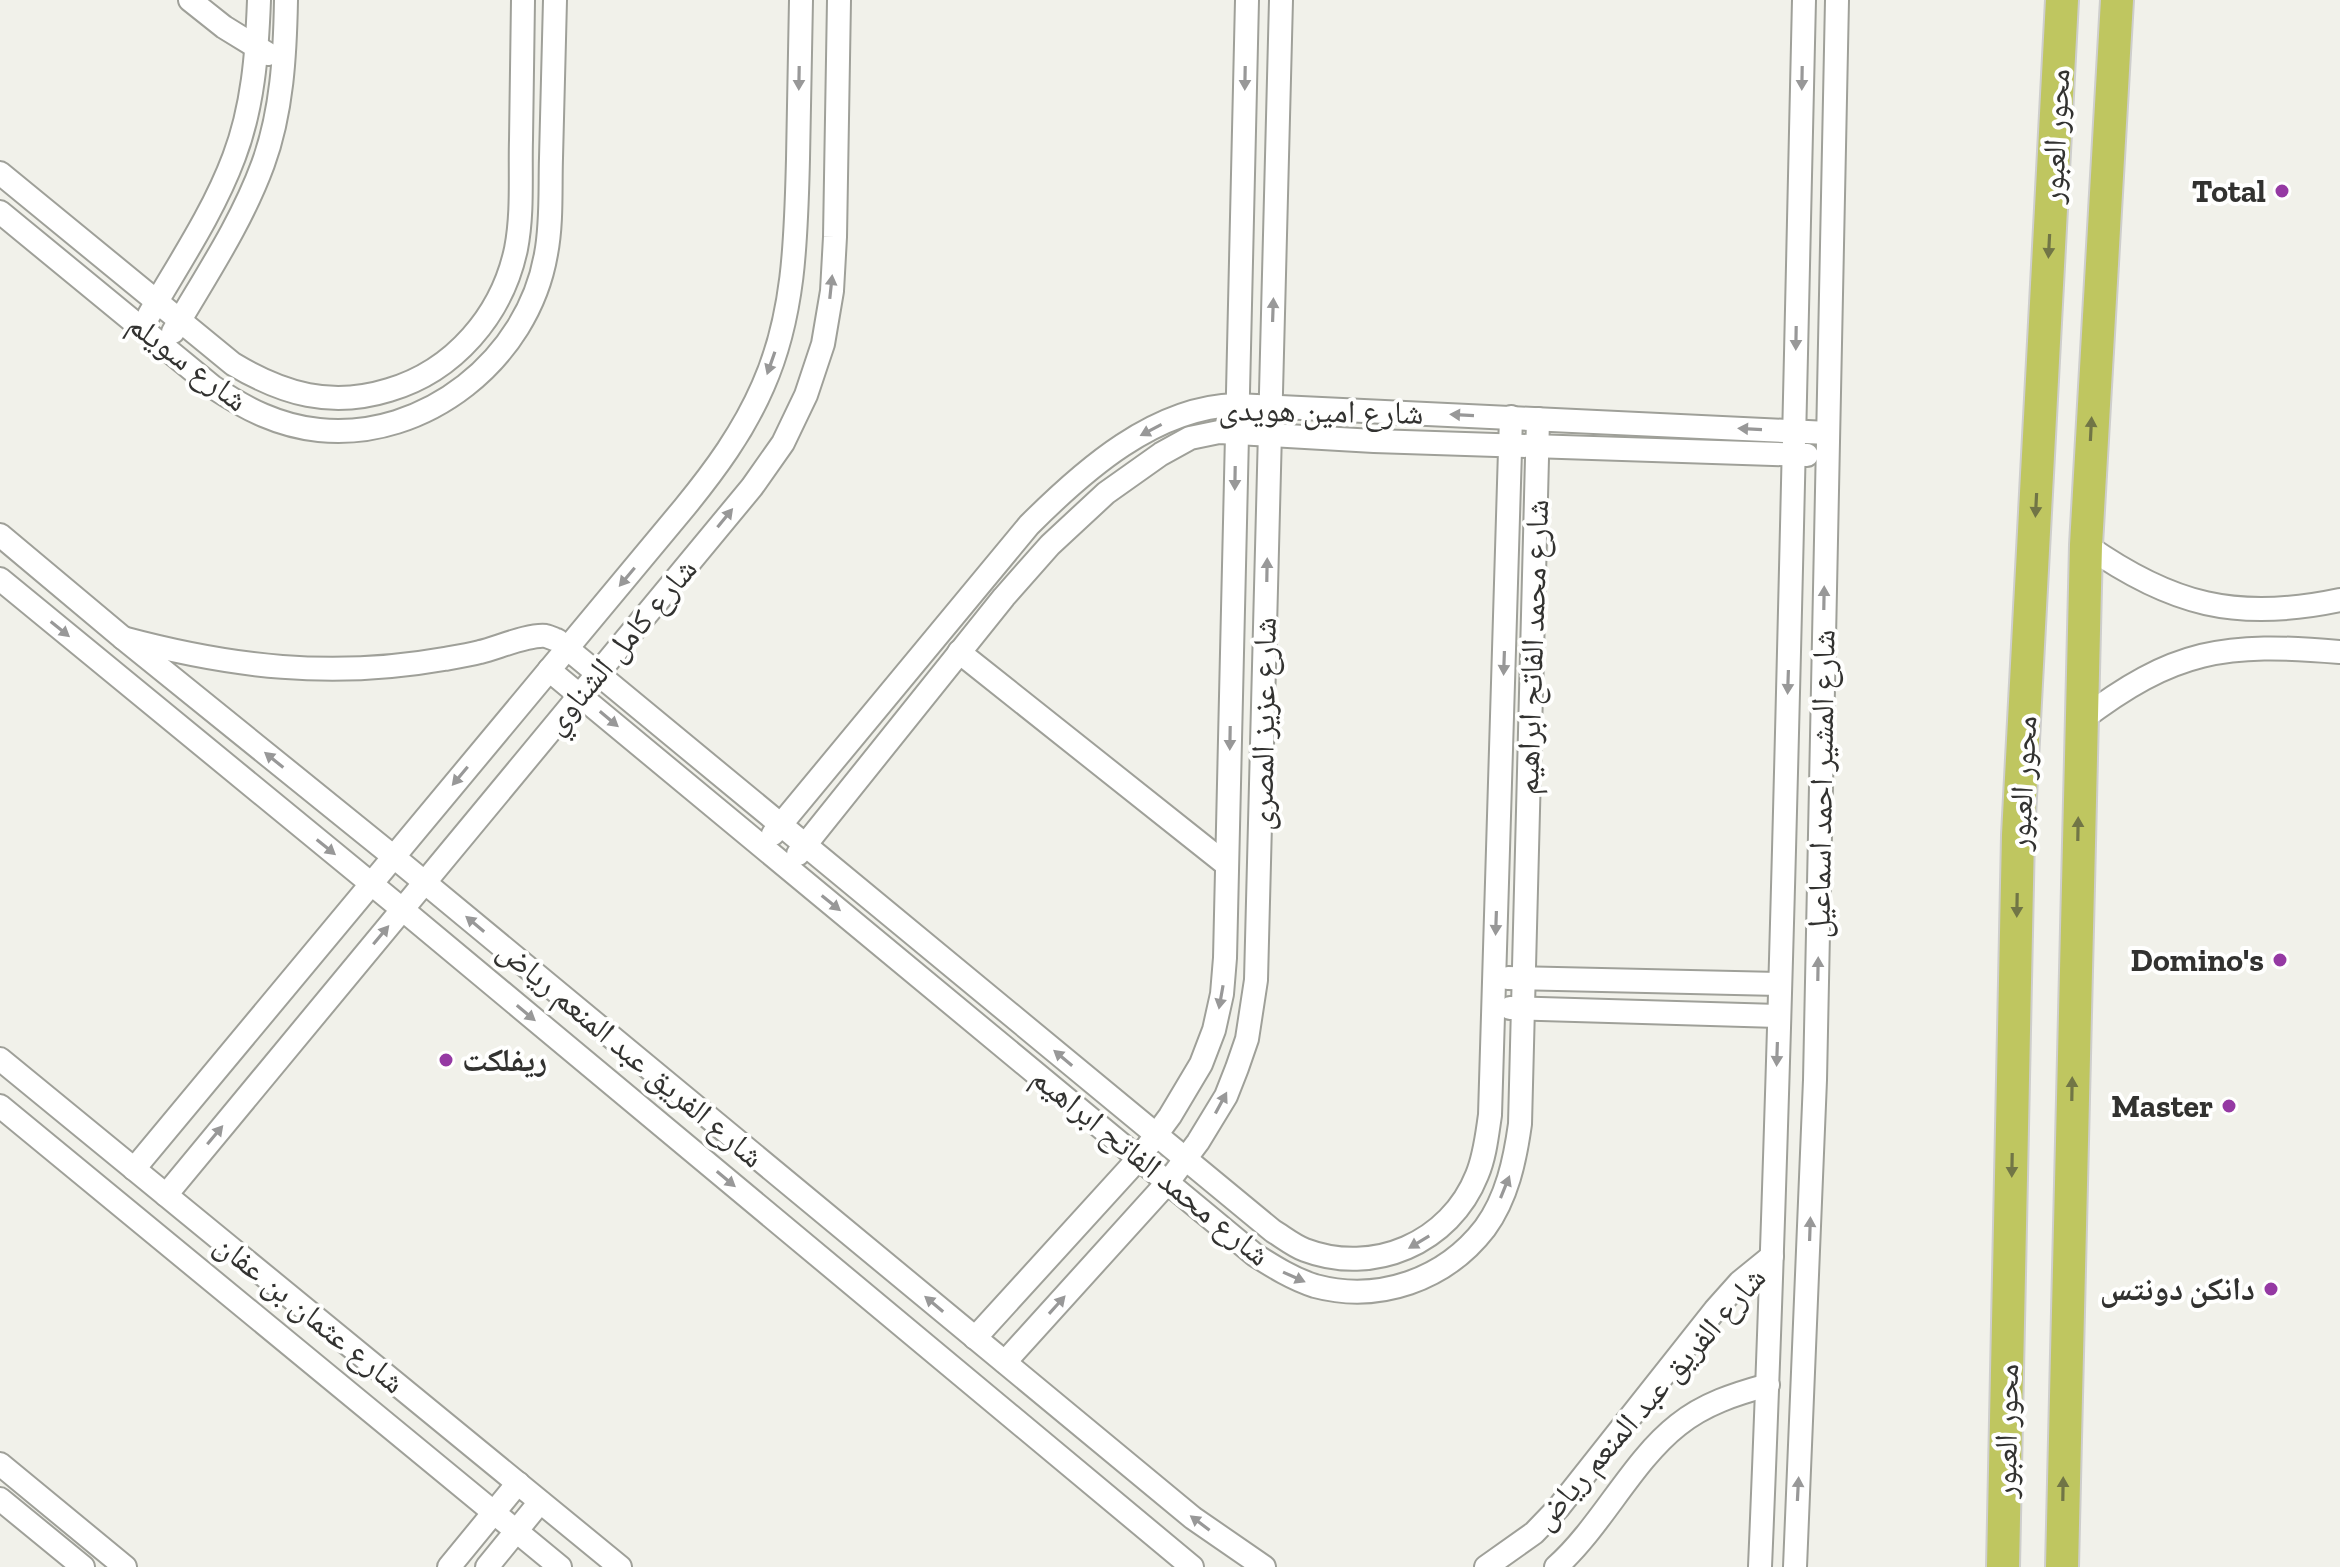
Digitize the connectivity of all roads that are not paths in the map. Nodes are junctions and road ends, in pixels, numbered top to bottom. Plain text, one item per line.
1 (190, 0) edge
2 (259, 0) edge
3 (286, 0) edge
4 (523, 0) edge
5 (555, 0) edge
6 (801, 0) edge
7 (839, 0) edge
8 (1247, 0) edge
9 (1281, 0) edge
10 (1804, 0) edge
11 (1837, 0) edge
12 (2062, 0) edge
13 (2117, 0) edge
14 (257, 48) junction
15 (284, 61) junction
16 (0, 173) edge
17 (0, 212) edge
18 (157, 302) junction
19 (180, 320) junction
20 (141, 328) junction
21 (165, 347) junction
22 (1236, 405) junction
23 (1271, 406) junction
24 (1375, 411) junction
25 (1511, 417) junction
26 (1538, 419) junction
27 (1794, 431) junction
28 (1236, 433) junction
29 (1270, 435) junction
30 (1374, 441) junction
31 (1827, 444) junction
32 (1510, 445) junction
33 (1537, 446) junction
34 (1794, 454) junction
35 (0, 535) edge
36 (2086, 545) junction
37 (1507, 546) junction
38 (1535, 547) junction
39 (0, 579) edge
40 (2340, 600) edge
41 (123, 638) junction
42 (567, 648) junction
43 (959, 652) junction
44 (2340, 652) edge
45 (549, 670) junction
46 (597, 673) junction
47 (579, 695) junction
48 (2080, 721) junction
49 (781, 825) junction
50 (805, 845) junction
51 (763, 847) junction
52 (394, 857) junction
53 (1227, 865) junction
54 (787, 867) junction
55 (425, 882) junction
56 (371, 884) junction
57 (402, 909) junction
58 (1494, 978) junction
59 (1523, 978) junction
60 (1658, 981) junction
61 (1779, 984) junction
62 (1493, 1008) junction
63 (1523, 1009) junction
64 (1657, 1013) junction
65 (1778, 1016) junction
66 (0, 1059) edge
67 (0, 1106) edge
68 (1157, 1136) junction
69 (1139, 1158) junction
70 (1186, 1160) junction
71 (134, 1169) junction
72 (1168, 1182) junction
73 (166, 1195) junction
74 (1772, 1256) junction
75 (975, 1338) junction
76 (1005, 1362) junction
77 (1768, 1385) junction
78 (0, 1464) edge
79 (518, 1483) junction
80 (0, 1499) edge
81 (540, 1502) junction
82 (494, 1513) junction
83 (516, 1531) junction
84 (1504, 1563) edge
85 (83, 1567) edge
86 (125, 1567) edge
87 (449, 1567) edge
88 (487, 1567) edge
89 (560, 1567) edge
90 (620, 1567) edge
91 (1192, 1567) edge
92 (1264, 1567) edge
93 (1556, 1567) edge
94 (1760, 1567) edge
95 (1795, 1567) edge
96 (2003, 1567) edge
97 (2062, 1567) edge

1 - 14 street
2 - 14 street
3 - 15 street
4 - 19 street, شارع سويلم
5 - 21 street, شارع سويلم
6 -> 42 street, شارع كامل الشناوي
46 -> 7 street, شارع كامل الشناوي
8 -> 22 street, شارع عزيز المصرى
23 -> 9 street, شارع عزيز المصرى
10 -> 27 street, شارع المشير احمد اسماعيل
11 - 31 street, شارع المشير احمد اسماعيل
12 -> 96 highway, محور العبور
36 -> 13 highway, محور العبور
14 - 15 street
14 - 18 street
15 - 19 street
16 - 18 street, شارع سويلم
17 - 20 street, شارع سويلم
18 - 19 street, شارع سويلم
18 - 20 street
19 - 21 street
20 - 21 street, شارع سويلم
22 - 23 street, شارع امين هويدى
22 - 28 street, شارع عزيز المصرى
22 -> 49 street, شارع امين هويدى
23 - 24 street, شارع امين هويدى
23 - 29 street, شارع عزيز المصرى
25 -> 24 street, شارع امين هويدى
24 - 30 street
25 - 26 street, شارع امين هويدى
25 - 32 street, شارع محمد الفاتح ابراهيم
27 -> 26 street, شارع امين هويدى
26 - 33 street, شارع محمد الفاتح ابراهيم
27 - 31 street, شارع امين هويدى
27 - 34 street, شارع المشير احمد اسماعيل
28 - 29 street, شارع امين هويدى
28 - 43 street, شارع امين هويدى
28 -> 53 street, شارع عزيز المصرى
29 - 30 street, شارع امين هويدى
70 -> 29 street, شارع عزيز المصرى
30 - 32 street, شارع امين هويدى
31 - 34 street, شارع امين هويدى
95 -> 31 street, شارع المشير احمد اسماعيل
32 - 33 street, شارع امين هويدى
32 - 37 street, شارع محمد الفاتح ابراهيم
33 - 34 street, شارع امين هويدى
33 - 38 street, شارع محمد الفاتح ابراهيم
34 -> 61 street, شارع المشير احمد اسماعيل
35 - 41 street, شارع الفريق عبد المنعم رياض
36 - 40 street
36 - 48 highway, محور العبور
37 - 38 street
37 -> 58 street, شارع محمد الفاتح ابراهيم
38 - 59 street, شارع محمد الفاتح ابراهيم
39 -> 56 street, شارع الفريق عبد المنعم رياض
41 - 42 street
52 -> 41 street, شارع الفريق عبد المنعم رياض
42 - 45 street, شارع كامل الشناوي
42 - 46 street, شارع محمد الفاتح ابراهيم
43 - 50 street, شارع امين هويدى
43 - 53 street
44 - 48 street
45 - 47 street, شارع محمد الفاتح ابراهيم
45 -> 52 street, شارع كامل الشناوي
46 - 47 street, شارع كامل الشناوي
46 - 49 street, شارع محمد الفاتح ابراهيم
47 -> 51 street, شارع محمد الفاتح ابراهيم
47 - 55 street, شارع كامل الشناوي
97 -> 48 highway, محور العبور
49 - 50 street, شارع محمد الفاتح ابراهيم
49 - 51 street, شارع امين هويدى
50 - 54 street, شارع امين هويدى
68 -> 50 street, شارع محمد الفاتح ابراهيم
51 - 54 street, شارع محمد الفاتح ابراهيم
52 - 55 street, شارع الفريق عبد المنعم رياض
52 - 56 street, شارع كامل الشناوي
53 -> 68 street, شارع عزيز المصرى
54 -> 69 street, شارع محمد الفاتح ابراهيم
55 - 57 street, شارع كامل الشناوي
75 -> 55 street, شارع الفريق عبد المنعم رياض
56 - 57 street, شارع الفريق عبد المنعم رياض
56 - 71 street, شارع كامل الشناوي
73 -> 57 street, شارع كامل الشناوي
57 -> 91 street, شارع الفريق عبد المنعم رياض
58 - 59 street
58 - 62 street, شارع محمد الفاتح ابراهيم
59 - 60 street
59 - 63 street, شارع محمد الفاتح ابراهيم
60 - 61 street
60 - 64 street
61 - 65 street, شارع المشير احمد اسماعيل
62 - 63 street
62 -> 70 street, شارع محمد الفاتح ابراهيم
63 - 64 street
72 -> 63 street, شارع محمد الفاتح ابراهيم
64 - 65 street
65 -> 74 street, شارع المشير احمد اسماعيل
66 - 71 street, شارع عثمان بن عفان
67 - 82 street, شارع عثمان بن عفان
68 - 69 street, شارع عزيز المصرى
68 - 70 street, شارع محمد الفاتح ابراهيم
69 - 72 street, شارع محمد الفاتح ابراهيم
69 - 75 street, شارع عزيز المصرى
70 - 72 street, شارع عزيز المصرى
71 - 73 street, شارع عثمان بن عفان
76 -> 72 street, شارع عزيز المصرى
73 - 79 street, شارع عثمان بن عفان
74 - 77 street, شارع المشير احمد اسماعيل
74 - 84 street, شارع الفريق عبد المنعم رياض
75 - 76 street, شارع الفريق عبد المنعم رياض
92 -> 76 street, شارع الفريق عبد المنعم رياض
77 - 93 street, شارع الفريق عبد المنعم رياض
77 - 94 street, شارع المشير احمد اسماعيل
78 - 86 street
79 - 81 street, شارع عثمان بن عفان
79 - 82 street
80 - 85 street
81 - 83 street
81 - 90 street, شارع عثمان بن عفان
82 - 83 street, شارع عثمان بن عفان
82 - 87 street
83 - 88 street
83 - 89 street, شارع عثمان بن عفان

